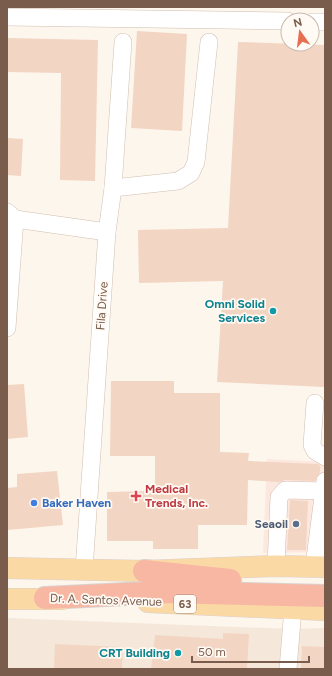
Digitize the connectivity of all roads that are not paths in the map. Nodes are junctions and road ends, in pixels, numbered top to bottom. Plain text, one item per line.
1 (7, 17) edge
2 (280, 21) edge
3 (123, 42) dead end
4 (209, 42) dead end
5 (113, 188) junction
6 (11, 216) edge
7 (107, 232) junction
8 (7, 328) edge
9 (315, 403) dead end
10 (325, 457) edge
11 (324, 486) edge
12 (276, 566) junction
13 (319, 567) edge
14 (7, 568) edge
15 (84, 570) junction
16 (144, 571) junction
17 (325, 585) edge
18 (325, 596) edge
19 (7, 598) edge
20 (44, 598) junction
21 (293, 608) junction
22 (325, 610) edge
23 (288, 669) edge

1 - 2 street
3 - 5 street, Fila Drive
4 - 5 street
5 - 7 street, Fila Drive
6 - 7 street
6 - 8 street
7 - 15 street, Fila Drive
9 - 10 street
11 - 12 street
11 - 13 street
12 - 13 main road
12 - 16 main road
14 - 15 main road
15 - 16 main road
16 - 17 highway
18 - 20 highway
19 - 20 main road, Dr. A. Santos Avenue / 63
20 - 21 main road, Dr. A. Santos Avenue / 63
21 - 22 main road, Dr. A. Santos Avenue / 63
21 - 23 street

